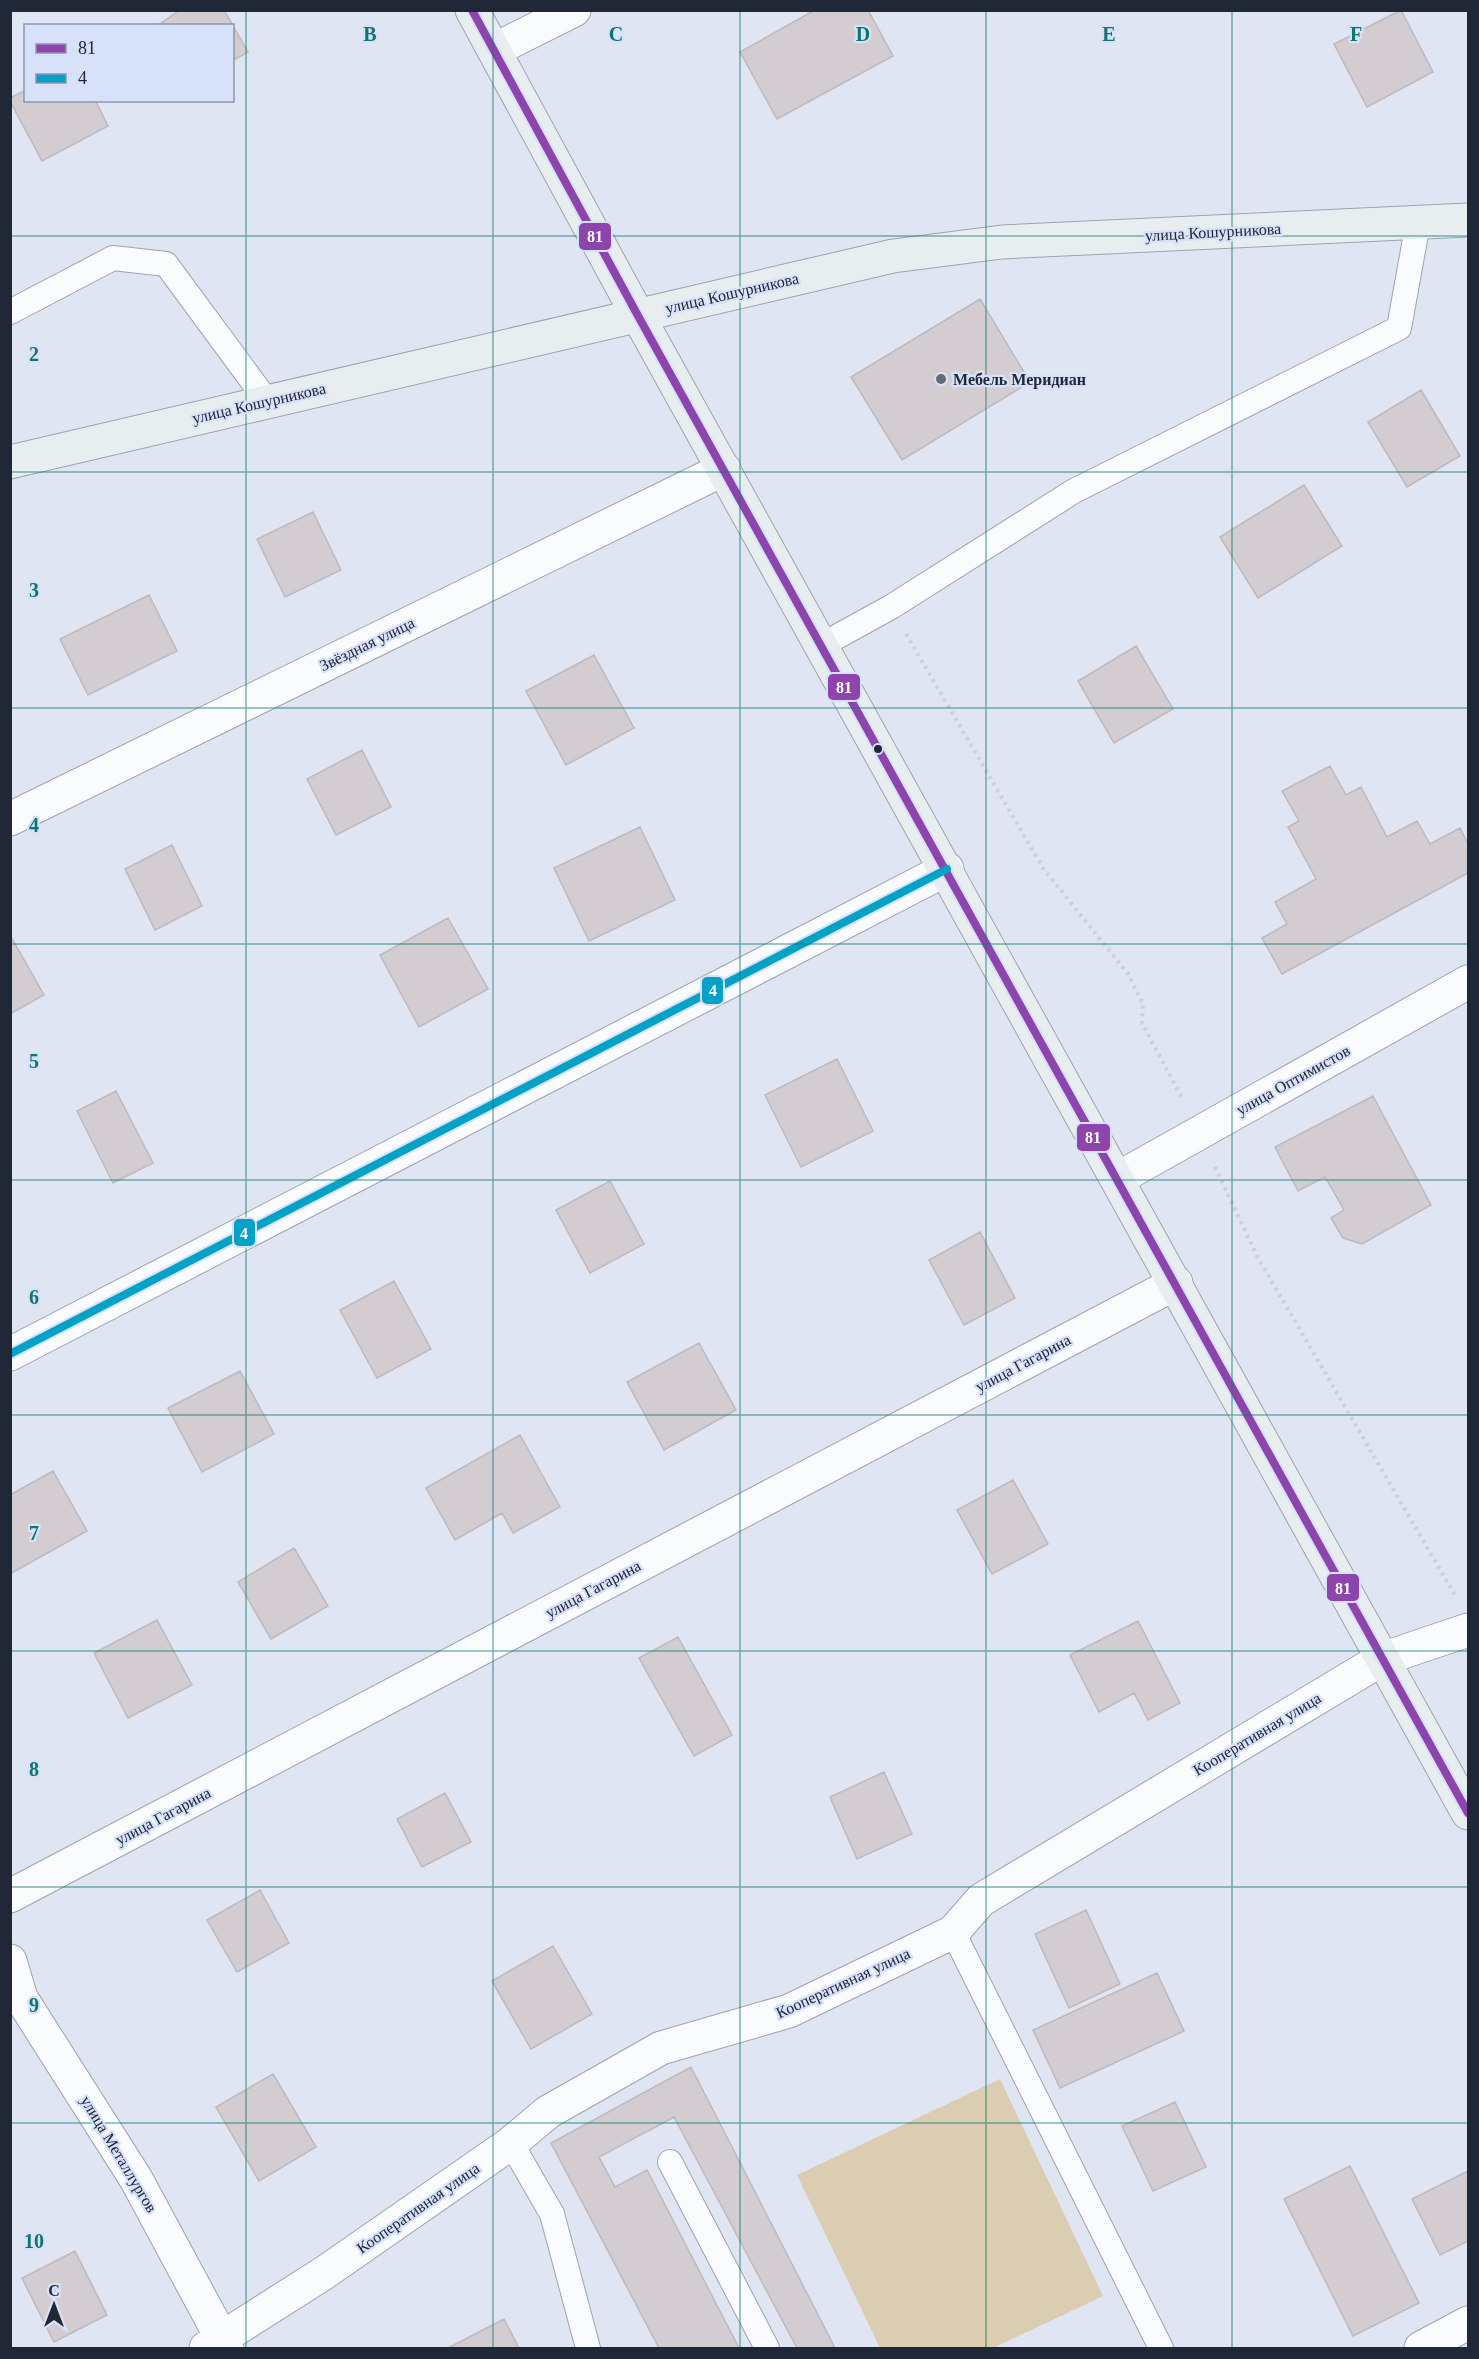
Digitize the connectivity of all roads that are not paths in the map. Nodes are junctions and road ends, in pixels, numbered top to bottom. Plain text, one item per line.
1 (472, 10) edge
2 (574, 10) edge
3 (494, 51) junction
4 (1468, 220) edge
5 (1418, 223) junction
6 (10, 312) edge
7 (636, 314) junction
8 (267, 401) junction
9 (10, 462) edge
10 (724, 470) junction
11 (822, 645) junction
12 (10, 819) edge
13 (947, 869) junction
14 (1468, 982) edge
15 (1117, 1179) junction
16 (1176, 1283) junction
17 (10, 1354) edge
18 (1468, 1630) edge
19 (1382, 1659) junction
20 (1468, 1812) edge
21 (10, 1896) edge
22 (953, 1932) junction
23 (10, 1961) edge
24 (511, 2143) junction
25 (670, 2162) dead end
26 (1468, 2323) edge
27 (219, 2346) edge
28 (588, 2349) edge
29 (767, 2349) edge
30 (1161, 2349) edge
31 (1421, 2349) edge

1 - 3 main road
2 - 3 street
3 - 7 main road
4 - 5 main road, улица Кошурникова
5 - 7 main road, улица Кошурникова
5 - 11 lane
6 - 8 lane
7 - 8 main road, улица Кошурникова
7 - 10 main road
8 - 9 main road, улица Кошурникова
10 - 11 main road
10 - 12 street, Звёздная улица
11 - 13 main road
13 - 15 main road
13 - 17 street
14 - 15 street, улица Оптимистов
15 - 16 main road
16 - 19 main road
16 - 21 street, улица Гагарина
18 - 19 street, Кооперативная улица
19 - 20 main road
19 - 22 street, Кооперативная улица
22 - 24 street, Кооперативная улица
22 - 30 lane
23 - 27 street, улица Металлургов
24 - 27 street, Кооперативная улица
24 - 28 lane
25 - 29 lane
26 - 31 street

